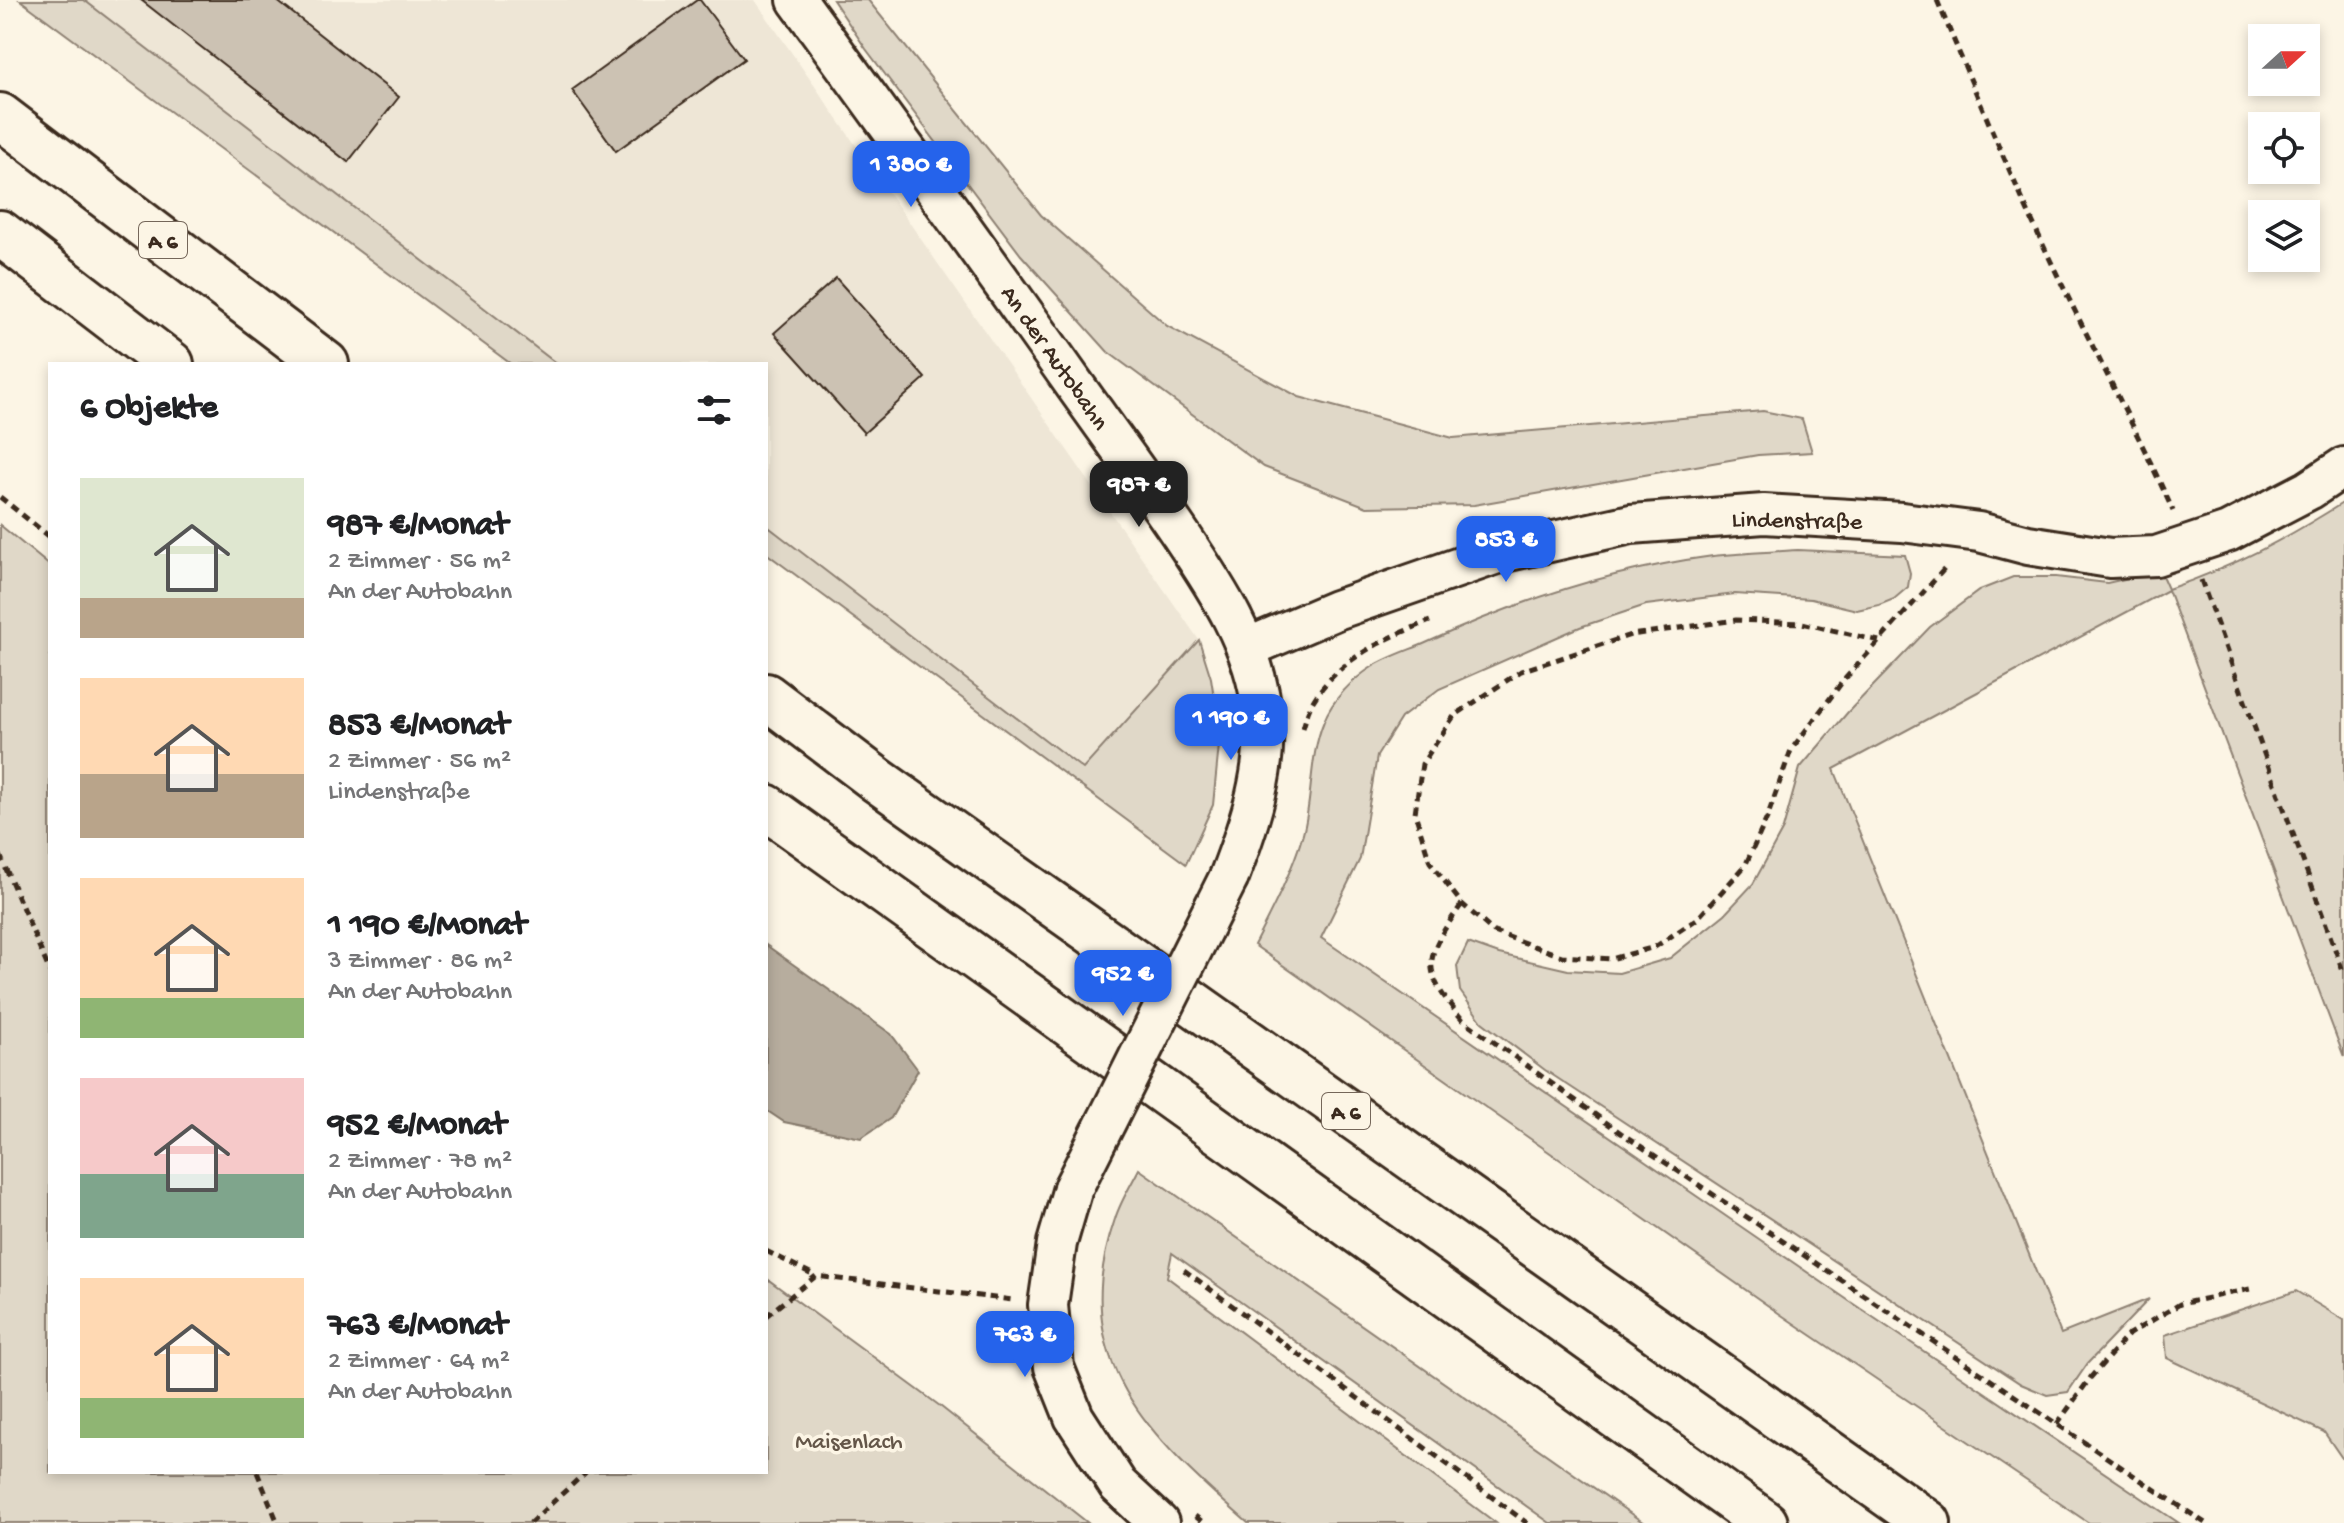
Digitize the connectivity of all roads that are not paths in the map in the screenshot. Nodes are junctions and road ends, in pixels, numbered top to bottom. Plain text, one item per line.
1 (797, 0) edge
2 (0, 116) edge
3 (0, 233) edge
4 (168, 362) edge
5 (323, 362) edge
6 (2344, 467) edge
7 (1247, 648) junction
8 (768, 698) edge
9 (768, 808) edge
10 (1175, 1518) edge
11 (1765, 1523) edge
12 (1928, 1523) edge

1 - 7 street, An der Autobahn
2 - 5 highway, A 6
3 - 4 highway
6 - 7 street, Lindenstraße
7 - 10 street, An der Autobahn, bridge
8 - 12 highway, A 6
9 - 11 highway

